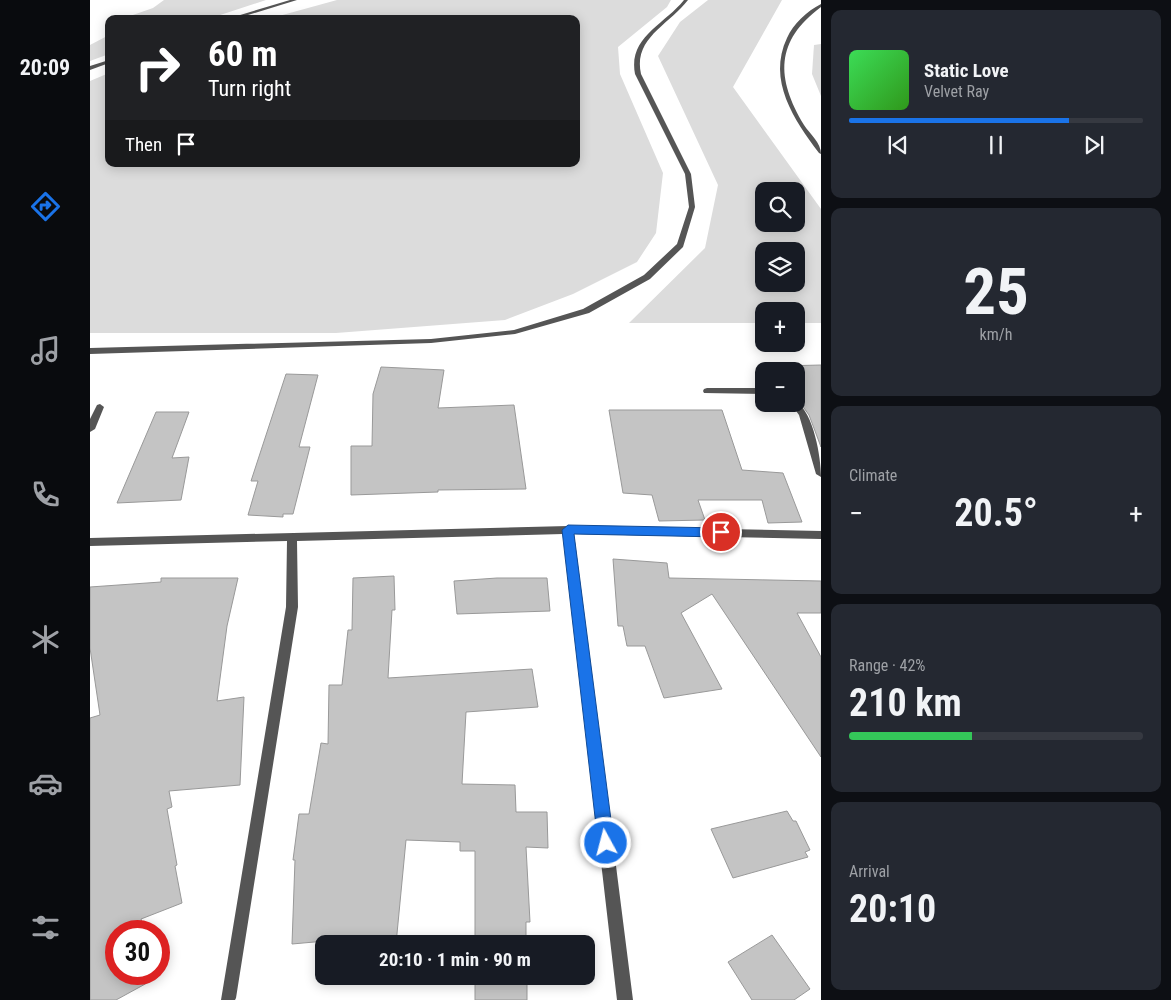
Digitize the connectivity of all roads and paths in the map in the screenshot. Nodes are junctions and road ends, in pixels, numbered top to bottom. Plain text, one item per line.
1 (295, 0) edge
2 (686, 0) edge
3 (821, 5) edge
4 (243, 15) edge
5 (105, 62) edge
6 (90, 68) edge
7 (821, 152) edge
8 (90, 351) edge
9 (707, 391) dead end
10 (755, 391) edge
11 (100, 407) dead end
12 (801, 412) edge
13 (90, 429) edge
14 (821, 474) edge
15 (568, 530) junction
16 (821, 535) edge
17 (292, 538) junction
18 (90, 542) edge
19 (228, 998) dead end
20 (625, 1000) edge

1 - 4 street
2 - 8 street
3 - 7 street
5 - 6 street
9 - 10 street
11 - 13 street
12 - 14 street
15 - 16 street
15 - 17 street
15 - 20 street
17 - 18 street
17 - 19 street

